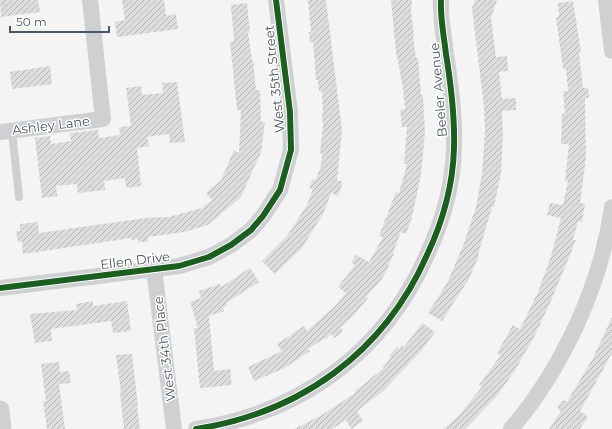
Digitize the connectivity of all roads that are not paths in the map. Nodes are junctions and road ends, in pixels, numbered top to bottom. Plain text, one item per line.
1 (90, 0) edge
2 (276, 0) edge
3 (441, 0) edge
4 (606, 0) edge
5 (612, 51) edge
6 (6, 131) edge
7 (19, 197) dead end
8 (612, 207) edge
9 (260, 221) joint
10 (154, 269) junction
11 (0, 288) edge
12 (0, 410) edge
13 (2, 429) edge
14 (174, 429) edge
15 (196, 429) edge
16 (511, 429) edge

1 - 6 street, Ashley Lane
2 - 9 street, West 35th Street
3 - 15 street, Beeler Avenue
4 - 5 street
6 - 7 lane
8 - 16 street
9 - 10 street, Ellen Drive
10 - 11 street, Ellen Drive
10 - 14 street, West 34th Place
12 - 13 street

